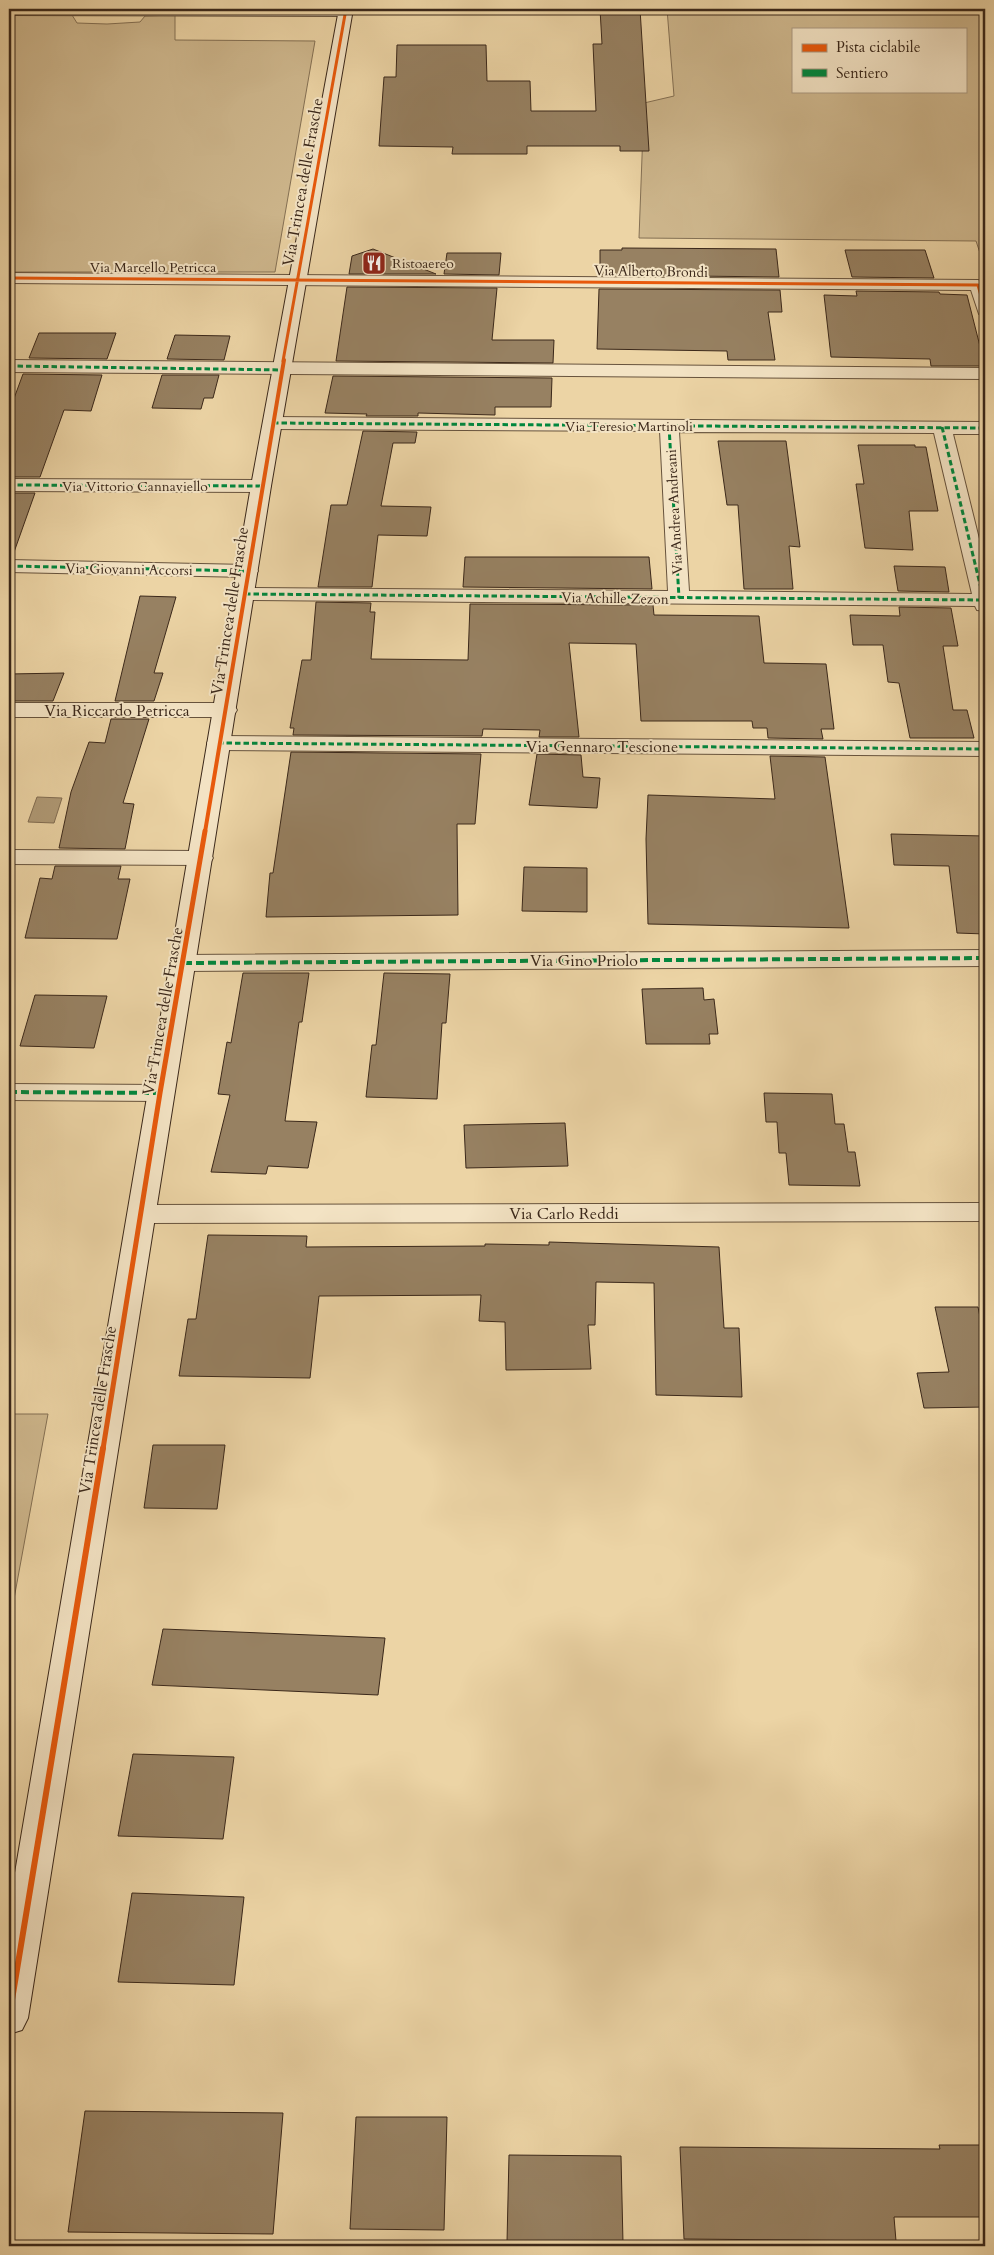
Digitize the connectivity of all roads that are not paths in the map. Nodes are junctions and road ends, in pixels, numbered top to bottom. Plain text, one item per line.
1 (346, 10) edge
2 (9, 11) edge
3 (9, 278) edge
4 (297, 279) junction
5 (985, 310) edge
6 (9, 366) edge
7 (282, 370) junction
8 (985, 374) edge
9 (273, 423) junction
10 (669, 426) junction
11 (942, 427) junction
12 (985, 428) edge
13 (9, 485) edge
14 (261, 486) junction
15 (9, 566) edge
16 (247, 583) junction
17 (679, 598) junction
18 (985, 602) edge
19 (9, 710) edge
20 (226, 710) junction
21 (218, 743) junction
22 (985, 749) edge
23 (9, 857) edge
24 (201, 858) junction
25 (985, 958) edge
26 (184, 963) junction
27 (9, 1092) edge
28 (160, 1093) junction
29 (985, 1212) edge
30 (142, 1214) junction
31 (9, 2018) edge

1 - 2 street
1 - 4 street, Via Trincea delle Frasche
3 - 4 street, Via Marcello Petricca
4 - 5 street, Via Alberto Brondi
4 - 7 street, Via Trincea delle Frasche
6 - 7 street
7 - 8 street
7 - 9 street, Via Trincea delle Frasche
9 - 10 street, Via Teresio Martinoli
9 - 14 street, Via Trincea delle Frasche
10 - 11 street, Via Teresio Martinoli
10 - 17 street, Via Andrea Andreani
11 - 12 street, Via Teresio Martinoli
11 - 18 street
13 - 14 street, Via Vittorio Cannaviello
14 - 16 street, Via Trincea delle Frasche
15 - 16 street, Via Giovanni Accorsi
16 - 17 street, Via Achille Zezon
16 - 20 street, Via Trincea delle Frasche
17 - 18 street, Via Achille Zezon
19 - 20 street, Via Riccardo Petricca
20 - 21 street, Via Trincea delle Frasche
21 - 22 street, Via Gennaro Tescione
21 - 24 street, Via Trincea delle Frasche
23 - 24 street
24 - 26 street, Via Trincea delle Frasche
25 - 26 street, Via Gino Priolo
26 - 28 street, Via Trincea delle Frasche
27 - 28 street
28 - 30 street, Via Trincea delle Frasche
29 - 30 street, Via Carlo Reddi
30 - 31 street, Via Trincea delle Frasche

